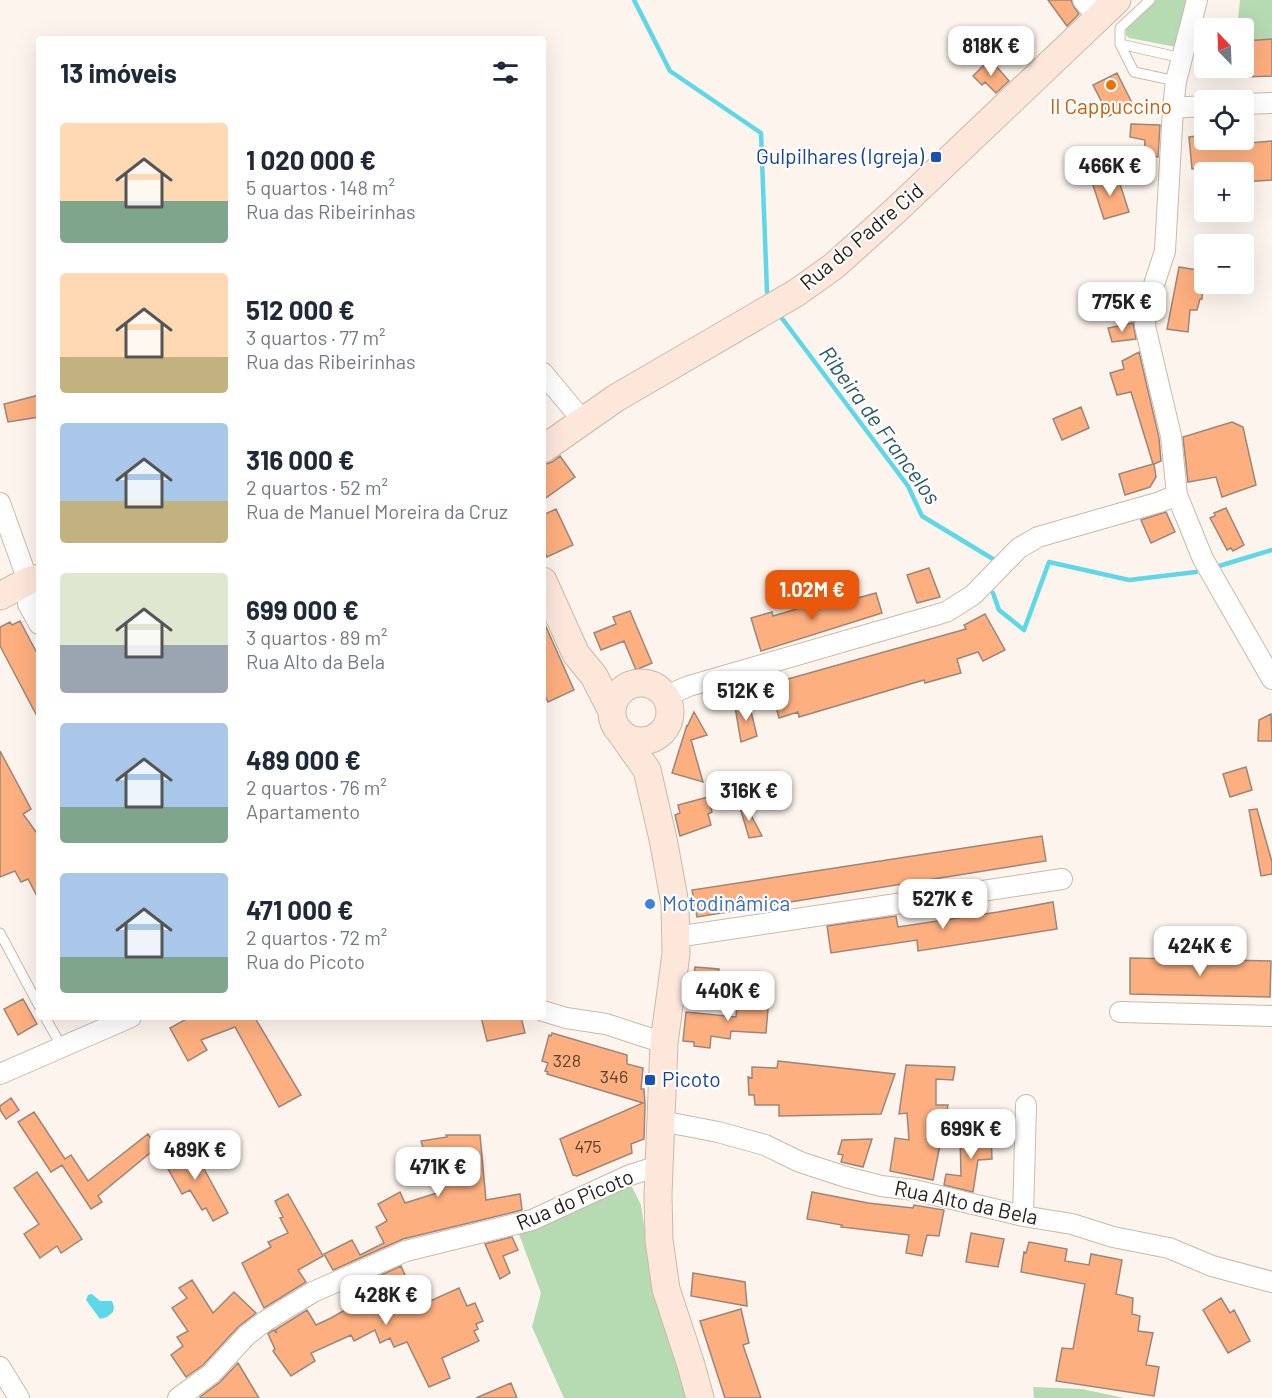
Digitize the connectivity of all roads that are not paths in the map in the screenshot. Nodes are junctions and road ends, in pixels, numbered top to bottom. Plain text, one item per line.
1 (1150, 0) edge
2 (1197, 0) edge
3 (1100, 6) edge
4 (1120, 44) junction
5 (1182, 58) junction
6 (1176, 81) junction
7 (1272, 103) edge
8 (1254, 104) edge
9 (1194, 107) edge
10 (1173, 108) junction
11 (546, 377) edge
12 (583, 421) junction
13 (546, 447) edge
14 (1177, 495) junction
15 (0, 503) edge
16 (33, 579) edge
17 (546, 588) edge
18 (0, 596) edge
19 (36, 619) edge
20 (1271, 674) edge
21 (594, 676) junction
22 (633, 684) junction
23 (666, 696) junction
24 (612, 711) junction
25 (623, 736) junction
26 (658, 737) junction
27 (647, 770) junction
28 (1062, 879) dead end
29 (0, 933) edge
30 (676, 937) junction
31 (36, 1000) edge
32 (546, 1012) edge
33 (1120, 1012) dead end
34 (1272, 1016) edge
35 (47, 1020) edge
36 (124, 1020) edge
37 (663, 1043) junction
38 (62, 1047) junction
39 (0, 1074) edge
40 (1026, 1105) dead end
41 (661, 1121) junction
42 (659, 1166) junction
43 (1023, 1216) junction
44 (1272, 1282) edge
45 (0, 1367) edge
46 (19, 1398) edge
47 (178, 1398) edge
48 (699, 1398) edge

1 - 4 lane
2 - 5 street
3 - 12 street, Rua do Padre Cid
4 - 5 lane
4 - 6 lane
5 - 6 street
6 - 10 street
7 - 8 street
9 - 10 street
10 - 14 street
11 - 12 street
12 - 13 street, Rua do Padre Cid
14 - 20 street
14 - 23 street
15 - 16 street
16 - 18 street
16 - 19 street
17 - 21 street
21 - 22 street
21 - 24 street
22 - 23 street
22 - 24 street
23 - 26 street
24 - 25 street
25 - 26 street
25 - 27 street
26 - 27 street
27 - 30 street
28 - 30 street
29 - 31 lane
30 - 37 street
32 - 37 street
33 - 34 street
35 - 38 lane
36 - 38 street
37 - 41 street
38 - 39 street
40 - 43 street
41 - 42 street
41 - 43 street, Rua Alto da Bela
42 - 47 street, Rua do Picoto
42 - 48 street
43 - 44 street, Rua Alto da Bela
45 - 46 street

